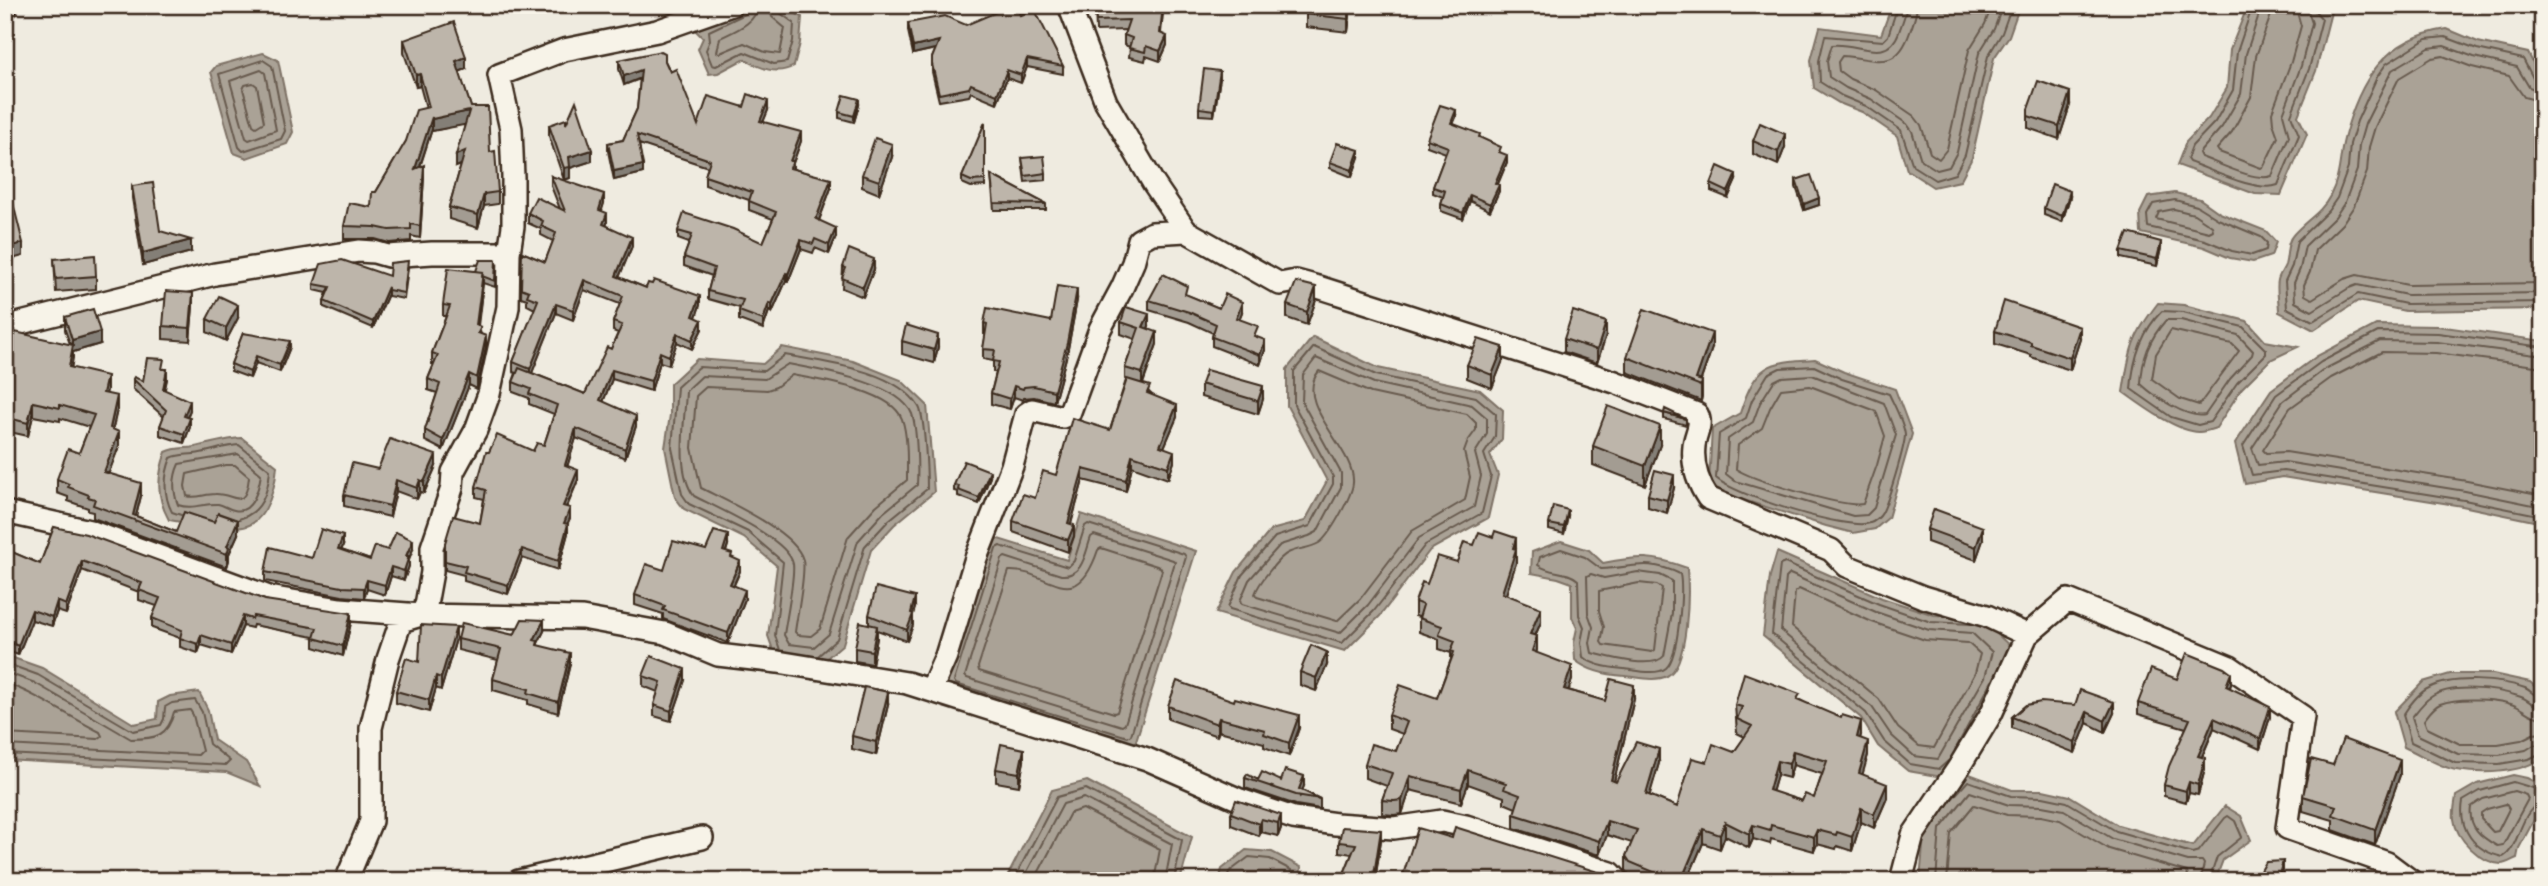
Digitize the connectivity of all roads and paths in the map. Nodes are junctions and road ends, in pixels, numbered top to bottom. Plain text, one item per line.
1 (731, 5) edge
2 (1069, 5) edge
3 (1186, 231) junction
4 (509, 253) junction
5 (5, 327) edge
6 (5, 512) edge
7 (421, 615) junction
8 (2027, 635) junction
9 (931, 690) junction
10 (702, 838) dead end
11 (531, 879) edge
12 (346, 881) edge
13 (1618, 881) edge
14 (1901, 881) edge
15 (2412, 881) edge

1 - 4 street
2 - 3 street
3 - 8 street
3 - 9 street
4 - 5 street
4 - 7 street
6 - 7 street
7 - 9 street
7 - 12 street
8 - 14 street
8 - 15 street
9 - 13 street
10 - 11 street

